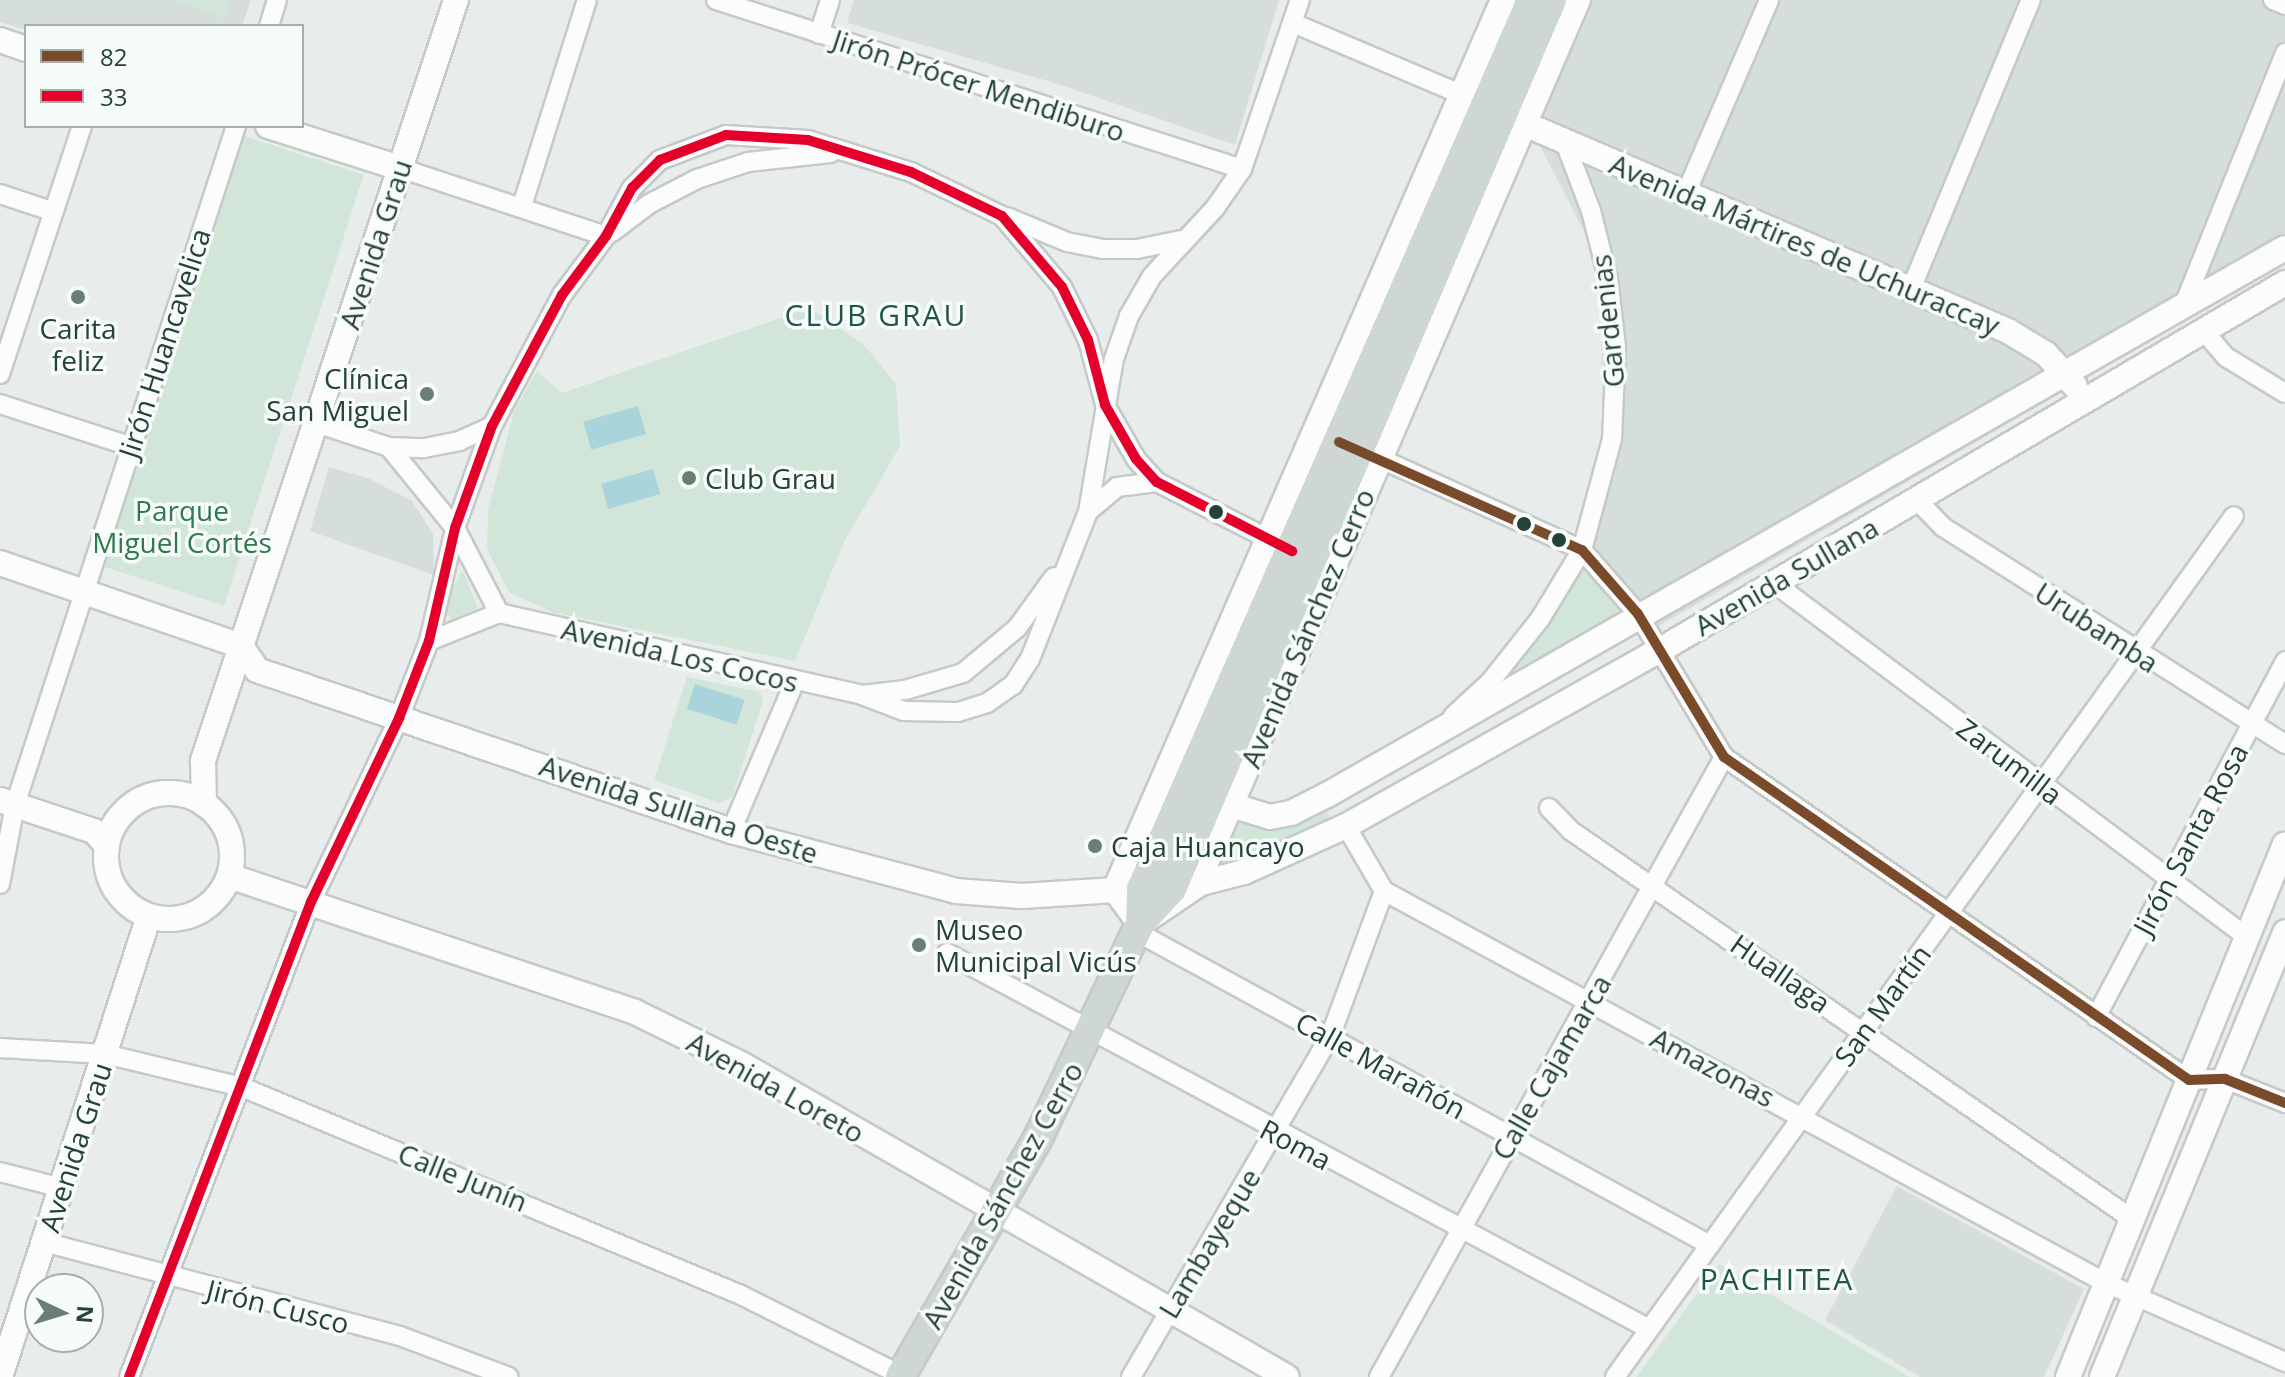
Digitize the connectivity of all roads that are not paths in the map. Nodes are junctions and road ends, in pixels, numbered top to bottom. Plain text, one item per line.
1 (277, 0) edge
2 (456, 0) edge
3 (587, 0) edge
4 (716, 0) edge
5 (830, 0) edge
6 (1300, 0) edge
7 (1503, 0) edge
8 (1531, 0) edge
9 (1552, 0) edge
10 (1578, 0) edge
11 (1769, 0) edge
12 (2031, 0) edge
13 (2273, 0) edge
14 (2285, 5) edge
15 (1293, 23) junction
16 (270, 24) edge
17 (819, 34) junction
18 (0, 40) edge
19 (24, 48) edge
20 (2285, 53) edge
21 (1494, 110) junction
22 (81, 128) edge
23 (235, 128) edge
24 (274, 128) edge
25 (1564, 140) junction
26 (854, 153) junction
27 (400, 168) junction
28 (1242, 169) junction
29 (1686, 193) junction
30 (0, 194) edge
31 (522, 206) junction
32 (51, 211) junction
33 (1002, 216) junction
34 (606, 236) junction
35 (1181, 240) junction
36 (2285, 248) edge
37 (2285, 283) edge
38 (1911, 289) junction
39 (2183, 307) junction
40 (8, 322) edge
41 (2204, 331) junction
42 (0, 374) edge
43 (2067, 374) junction
44 (2285, 393) edge
45 (2085, 402) junction
46 (0, 404) edge
47 (1105, 405) junction
48 (316, 423) junction
49 (492, 426) junction
50 (129, 446) junction
51 (389, 447) junction
52 (1359, 450) junction
53 (1157, 482) junction
54 (1916, 499) junction
55 (1088, 512) junction
56 (2234, 516) dead end
57 (455, 528) junction
58 (1281, 545) junction
59 (1582, 550) junction
60 (0, 563) edge
61 (1774, 583) junction
62 (85, 591) junction
63 (499, 613) junction
64 (1638, 614) junction
65 (429, 641) junction
66 (241, 646) junction
67 (1662, 649) junction
68 (2135, 653) junction
69 (2285, 661) edge
70 (795, 681) junction
71 (862, 695) junction
72 (399, 718) junction
73 (2251, 724) junction
74 (1431, 736) junction
75 (2285, 744) edge
76 (1724, 757) junction
77 (203, 761) junction
78 (2041, 784) junction
79 (176, 794) junction
80 (1209, 797) junction
81 (7, 802) edge
82 (204, 804) junction
83 (1549, 808) dead end
84 (1346, 826) junction
85 (731, 831) junction
86 (105, 833) junction
87 (2285, 844) edge
88 (229, 876) junction
89 (2168, 880) junction
90 (0, 884) edge
91 (1654, 885) junction
92 (1184, 887) junction
93 (1128, 890) junction
94 (1384, 891) junction
95 (311, 902) junction
96 (1949, 912) junction
97 (149, 917) junction
98 (1139, 928) junction
99 (2285, 932) edge
100 (2247, 937) junction
101 (947, 953) dead end
102 (1589, 1001) junction
103 (2096, 1017) junction
104 (1092, 1030) junction
105 (1864, 1030) junction
106 (1330, 1037) junction
107 (0, 1048) edge
108 (105, 1054) junction
109 (2225, 1079) junction
110 (2189, 1080) junction
111 (242, 1087) junction
112 (2285, 1103) edge
113 (1803, 1115) junction
114 (1275, 1133) junction
115 (1511, 1136) junction
116 (0, 1172) edge
117 (62, 1188) junction
118 (999, 1210) junction
119 (2132, 1219) junction
120 (1460, 1231) junction
121 (44, 1242) junction
122 (1710, 1245) junction
123 (167, 1278) junction
124 (2106, 1283) junction
125 (2135, 1296) junction
126 (1169, 1309) junction
127 (1649, 1329) junction
128 (2285, 1362) edge
129 (902, 1376) edge
130 (0, 1377) edge
131 (129, 1377) edge
132 (509, 1377) edge
133 (1131, 1377) edge
134 (1287, 1377) edge
135 (1379, 1377) edge
136 (1615, 1377) edge
137 (2068, 1377) edge
138 (2102, 1377) edge

1 - 16 street
2 - 27 main road, Avenida Grau
3 - 31 street
4 - 17 street, Jirón Prócer Mendiburo
5 - 17 street
6 - 15 street
7 - 21 main road, Avenida Sánchez Cerro
8 - 21 main road, Avenida Sánchez Cerro
9 - 21 main road, Avenida Sánchez Cerro
10 - 21 main road, Avenida Sánchez Cerro
11 - 29 street
12 - 38 street
13 - 14 street
15 - 21 street
15 - 28 street
17 - 28 street, Jirón Prócer Mendiburo
18 - 19 main road
20 - 39 street
21 - 25 main road, Avenida Mártires de Uchuraccay
21 - 52 main road, Avenida Sánchez Cerro
21 - 52 main road, Avenida Sánchez Cerro
21 - 58 main road, Avenida Sánchez Cerro
22 - 32 street
23 - 50 street, Jirón Huancavelica
24 - 27 main road
25 - 29 main road, Avenida Mártires de Uchuraccay
25 - 59 street, Gardenias
26 - 33 street, Avenida Los Cocos
26 - 34 street, Avenida Los Cocos
26 - 34 street, Avenida Los Cocos
27 - 31 street
27 - 48 main road, Avenida Grau
28 - 35 street
29 - 38 main road, Avenida Mártires de Uchuraccay
30 - 32 street
31 - 34 street
32 - 40 street
33 - 35 street
33 - 47 street, Avenida Los Cocos
34 - 49 street, Avenida Los Cocos
35 - 47 street
36 - 39 main road, Avenida Sullana
37 - 41 main road, Avenida Sullana
38 - 43 main road, Avenida Mártires de Uchuraccay
39 - 43 main road, Avenida Sullana
40 - 42 street
41 - 44 street
41 - 45 main road, Avenida Sullana
43 - 45 main road, Avenida Mártires de Uchuraccay
43 - 64 main road, Avenida Sullana
45 - 54 main road, Avenida Sullana
46 - 50 street
47 - 53 street, Avenida Los Cocos
47 - 55 street, Avenida Los Cocos
48 - 51 street
48 - 66 main road, Avenida Grau
49 - 51 street
49 - 57 street, Avenida Los Cocos
50 - 62 street, Jirón Huancavelica
51 - 57 street
52 - 58 main road, Avenida Sánchez Cerro
52 - 59 street
52 - 80 main road, Avenida Sánchez Cerro
53 - 55 street, Avenida Los Cocos
53 - 58 street, Avenida Los Cocos
54 - 61 main road, Avenida Sullana
54 - 68 street, Urubamba
55 - 71 street, Avenida Los Cocos
55 - 71 street, Avenida Los Cocos
56 - 68 street, San Martín
57 - 63 street
57 - 65 street, Avenida Los Cocos
58 - 80 main road, Avenida Sánchez Cerro
58 - 93 main road, Avenida Sánchez Cerro
59 - 64 street
59 - 74 street, Gardenias
60 - 62 main road
61 - 67 main road, Avenida Sullana
61 - 78 street, Zarumilla
62 - 66 main road
62 - 81 street, Jirón Huancavelica
63 - 65 street
63 - 70 street, Avenida Los Cocos
64 - 67 street
64 - 74 main road, Avenida Sullana
65 - 72 street, Avenida Los Cocos
66 - 72 main road, Avenida Sullana Oeste
66 - 77 main road, Avenida Grau
67 - 76 street
67 - 84 main road, Avenida Sullana
68 - 73 street, Urubamba
68 - 78 street, San Martín
69 - 73 street, Jirón Santa Rosa
70 - 71 street, Avenida Los Cocos
70 - 85 street
72 - 85 main road, Avenida Sullana Oeste
72 - 95 street, Avenida Los Cocos
73 - 75 street, Urubamba
73 - 89 street, Jirón Santa Rosa
74 - 80 main road, Avenida Sullana
76 - 91 street, Calle Cajamarca
76 - 96 street
77 - 79 main road, Avenida Grau
77 - 82 main road, Avenida Grau
78 - 89 street, Zarumilla
78 - 96 street, San Martín
79 - 82 main road
79 - 86 main road
80 - 92 main road, Avenida Sánchez Cerro
80 - 93 main road, Avenida Sánchez Cerro
81 - 86 main road
81 - 90 street, Jirón Huancavelica
82 - 88 main road
83 - 91 street, Huallaga
84 - 92 main road, Avenida Sullana
84 - 94 street
85 - 93 main road, Avenida Sullana Oeste
86 - 97 main road
87 - 100 main road
88 - 95 main road, Avenida Loreto
88 - 97 main road
89 - 100 street, Zarumilla
89 - 103 street, Jirón Santa Rosa
91 - 102 street, Calle Cajamarca
91 - 105 street, Huallaga
92 - 93 main road, Avenida Sullana
92 - 98 main road, Avenida Sánchez Cerro
93 - 98 main road, Avenida Sánchez Cerro
94 - 102 street, Amazonas
94 - 106 street, Lambayeque
95 - 111 street, Avenida Los Cocos
95 - 118 main road, Avenida Loreto
96 - 103 street
96 - 105 street, San Martín
97 - 108 main road, Avenida Grau
98 - 104 main road, Avenida Sánchez Cerro
98 - 106 street, Calle Marañón
99 - 109 main road
100 - 110 main road
101 - 104 street, Roma
102 - 113 street, Amazonas
102 - 115 street, Calle Cajamarca
103 - 110 street
104 - 114 street, Roma
104 - 118 main road, Avenida Sánchez Cerro
105 - 113 street, San Martín
105 - 119 street, Huallaga
106 - 114 street, Lambayeque
106 - 115 street, Calle Marañón
107 - 108 street, Calle Junín
108 - 111 street, Calle Junín
108 - 117 main road, Avenida Grau
109 - 110 street
109 - 112 street
109 - 125 main road
110 - 119 main road
111 - 123 street, Avenida Los Cocos
111 - 129 street, Calle Junín
113 - 122 street, San Martín
113 - 124 street, Amazonas
114 - 120 street, Roma
114 - 126 street, Lambayeque
115 - 120 street, Calle Cajamarca
115 - 122 street, Calle Marañón
116 - 117 street
117 - 121 main road, Avenida Grau
118 - 126 main road, Avenida Loreto
118 - 129 main road, Avenida Sánchez Cerro
119 - 124 main road
120 - 127 street, Roma
120 - 135 street, Calle Cajamarca
121 - 123 street, Jirón Cusco
121 - 130 main road, Avenida Grau
122 - 127 street, San Martín
123 - 131 street, Avenida Los Cocos
123 - 132 street, Jirón Cusco
124 - 125 street, Amazonas
124 - 137 main road
125 - 128 street, Amazonas
125 - 138 main road
126 - 133 street, Lambayeque
126 - 134 main road, Avenida Loreto
127 - 136 street, San Martín

